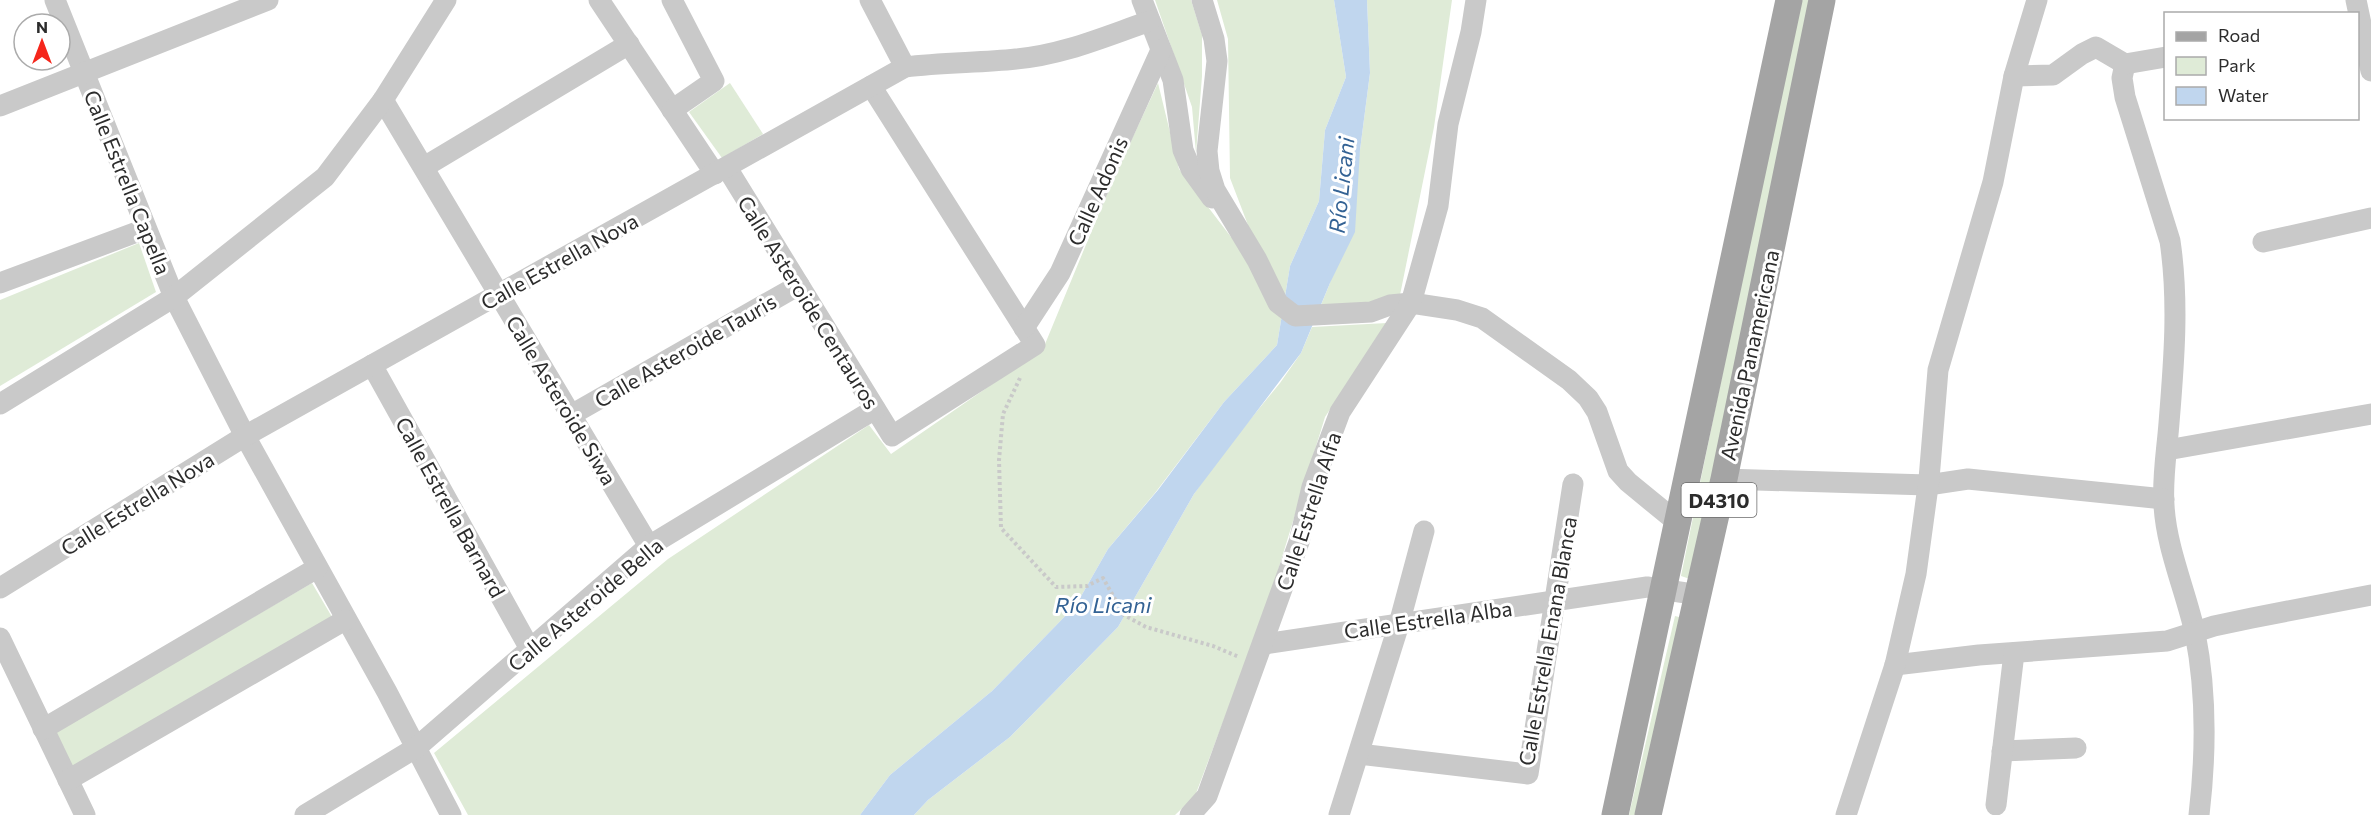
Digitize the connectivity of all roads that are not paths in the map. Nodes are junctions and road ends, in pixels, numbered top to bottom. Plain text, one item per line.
1 (55, 0) edge
2 (268, 0) edge
3 (446, 0) edge
4 (599, 0) edge
5 (672, 0) edge
6 (870, 0) edge
7 (1143, 0) edge
8 (1202, 0) edge
9 (1476, 0) edge
10 (1789, 0) edge
11 (1822, 0) edge
12 (2037, 0) edge
13 (2361, 12) edge
14 (1150, 21) junction
15 (629, 44) junction
16 (1161, 50) junction
17 (2164, 57) edge
18 (2125, 64) junction
19 (905, 67) junction
20 (2371, 71) edge
21 (84, 75) junction
22 (2014, 76) junction
23 (871, 86) junction
24 (383, 100) junction
25 (0, 106) edge
26 (672, 110) junction
27 (424, 167) junction
28 (721, 171) junction
29 (2371, 218) edge
30 (1233, 221) junction
31 (145, 229) junction
32 (2263, 242) dead end
33 (0, 283) edge
34 (799, 285) junction
35 (499, 294) junction
36 (174, 297) junction
37 (1411, 303) junction
38 (1030, 336) junction
39 (372, 365) junction
40 (0, 404) edge
41 (875, 409) junction
42 (2371, 414) edge
43 (571, 415) junction
44 (245, 436) junction
45 (2167, 450) junction
46 (1724, 479) junction
47 (1573, 484) dead end
48 (1928, 485) junction
49 (2164, 499) junction
50 (1678, 523) junction
51 (1424, 531) dead end
52 (649, 546) junction
53 (317, 568) junction
54 (0, 588) edge
55 (1664, 589) junction
56 (1699, 595) junction
57 (2371, 595) edge
58 (1556, 600) junction
59 (345, 620) junction
60 (1399, 624) junction
61 (2195, 633) junction
62 (0, 638) edge
63 (1264, 644) junction
64 (530, 650) junction
65 (2014, 653) junction
66 (1895, 665) junction
67 (43, 729) junction
68 (417, 747) junction
69 (2076, 748) dead end
70 (2002, 751) junction
71 (1359, 754) junction
72 (68, 780) junction
73 (1996, 805) dead end
74 (85, 815) edge
75 (305, 815) edge
76 (451, 815) edge
77 (1190, 815) edge
78 (1339, 815) edge
79 (1615, 815) edge
80 (1648, 815) edge
81 (1846, 815) edge
82 (2199, 815) edge

1 - 21 street, Calle Estrella Capella
2 - 21 street
3 - 24 street
4 - 15 street, Calle Asteroide Centauros
5 - 26 street
6 - 19 street
7 - 14 street
8 - 30 street
9 - 37 street, Calle Estrella Alfa
10 - 50 main road, Avenida Panamericana / D4310
11 - 46 main road, Avenida Panamericana / D4310
12 - 22 street
13 - 20 street
14 - 16 street
14 - 19 street, Calle Estrella Nova
15 - 26 street, Calle Asteroide Centauros
15 - 27 street
16 - 30 street
16 - 38 street, Calle Adonis
17 - 18 street
18 - 22 street
18 - 45 street
19 - 23 street, Calle Estrella Nova
21 - 25 street
21 - 31 street, Calle Estrella Capella
22 - 48 street
23 - 28 street, Calle Estrella Nova
23 - 38 street
24 - 27 street, Calle Asteroide Siwa
24 - 36 street
26 - 28 street, Calle Asteroide Centauros
27 - 35 street, Calle Asteroide Siwa
28 - 34 street, Calle Asteroide Centauros
28 - 35 street, Calle Estrella Nova
29 - 32 street
30 - 37 street
31 - 33 street
31 - 36 street, Calle Estrella Capella
34 - 41 street, Calle Asteroide Centauros
34 - 43 street, Calle Asteroide Tauris
35 - 39 street, Calle Estrella Nova
35 - 43 street, Calle Asteroide Siwa
36 - 40 street
36 - 44 street, Calle Estrella Capella
37 - 50 street
37 - 63 street, Calle Estrella Alfa
38 - 41 street, Calle Asteroide Centauros
39 - 44 street, Calle Estrella Nova
39 - 64 street, Calle Estrella Barnard
41 - 52 street, Calle Asteroide Bella
42 - 45 street
43 - 52 street, Calle Asteroide Siwa
44 - 53 street, Calle Estrella Capella
44 - 54 street, Calle Estrella Nova
45 - 49 street
46 - 48 street
46 - 56 main road, Avenida Panamericana / D4310
47 - 58 street, Calle Estrella Enana Blanca
48 - 49 street
48 - 66 street
49 - 61 street
50 - 55 main road, Avenida Panamericana / D4310
51 - 60 street
52 - 64 street, Calle Asteroide Bella
53 - 59 street, Calle Estrella Capella
53 - 67 street
55 - 56 street, Calle Estrella Alba
55 - 58 street, Calle Estrella Alba
55 - 79 main road, Avenida Panamericana / D4310
56 - 80 main road, Avenida Panamericana / D4310
57 - 61 street
58 - 60 street, Calle Estrella Alba
58 - 71 street, Calle Estrella Enana Blanca
59 - 68 street, Calle Estrella Capella
59 - 72 street
60 - 63 street, Calle Estrella Alba
60 - 71 street
61 - 65 street
61 - 82 street
62 - 67 street
63 - 77 street, Calle Estrella Alfa
64 - 68 street, Calle Asteroide Bella
65 - 66 street
65 - 70 street
66 - 81 street
67 - 72 street
68 - 75 street, Calle Asteroide Bella
68 - 76 street, Calle Estrella Capella
69 - 70 street
70 - 73 street
71 - 78 street
72 - 74 street

